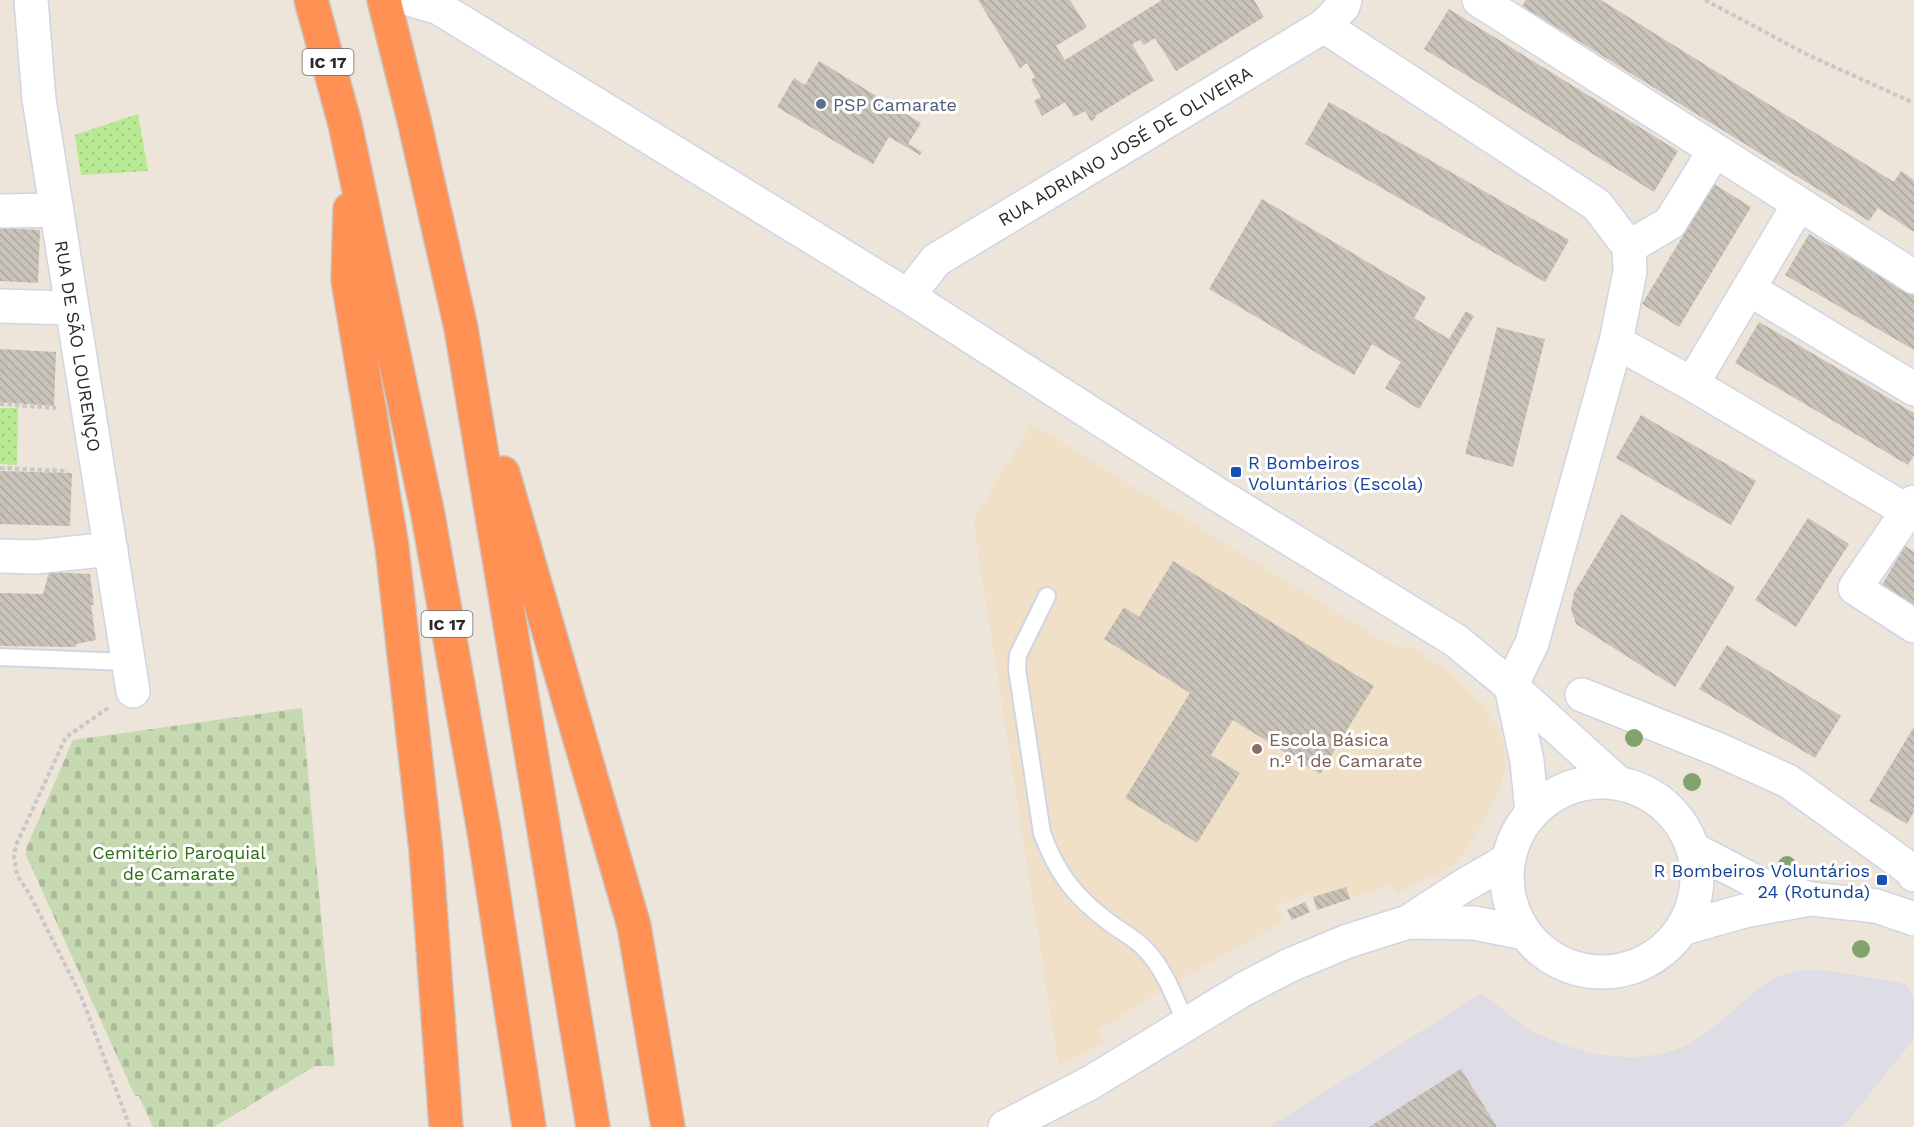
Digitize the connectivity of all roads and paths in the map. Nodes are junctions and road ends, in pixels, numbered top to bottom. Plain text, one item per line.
1 (31, 0) edge
2 (310, 0) edge
3 (384, 0) edge
4 (1345, 0) edge
5 (1479, 0) edge
6 (1705, 0) edge
7 (430, 3) edge
8 (1324, 26) junction
9 (1914, 103) edge
10 (1715, 150) junction
11 (352, 156) junction
12 (1799, 204) junction
13 (57, 210) junction
14 (0, 211) edge
15 (1629, 247) junction
16 (1914, 278) edge
17 (1749, 289) junction
18 (908, 296) junction
19 (0, 306) edge
20 (72, 308) junction
21 (461, 328) junction
22 (1616, 342) junction
23 (1692, 384) junction
24 (1914, 389) edge
25 (0, 404) edge
26 (88, 410) junction
27 (0, 468) edge
28 (99, 472) junction
29 (1912, 510) edge
30 (111, 549) junction
31 (0, 556) edge
32 (1047, 596) dead end
33 (1914, 626) edge
34 (0, 657) edge
35 (131, 677) junction
36 (1511, 686) junction
37 (1582, 695) dead end
38 (1618, 783) junction
39 (1532, 812) junction
40 (1694, 849) junction
41 (1508, 861) junction
42 (1913, 870) edge
43 (1811, 898) junction
44 (1914, 919) edge
45 (1408, 922) junction
46 (1684, 928) junction
47 (1525, 933) junction
48 (1186, 1023) junction
49 (130, 1127) edge
50 (446, 1127) edge
51 (529, 1127) edge
52 (593, 1127) edge
53 (668, 1127) edge
54 (1005, 1127) edge

1 - 13 street, RUA DE SÃO LOURENÇO
2 - 11 highway, IC 17
3 - 21 highway
4 - 8 street, RUA ADRIANO JOSÉ DE OLIVEIRA
5 - 10 street
6 - 9 path
7 - 18 street
8 - 15 street
8 - 18 street, RUA ADRIANO JOSÉ DE OLIVEIRA
10 - 12 street
10 - 15 street
11 - 50 highway
11 - 51 highway, IC 17
12 - 16 street
12 - 17 street
13 - 14 street
13 - 20 street, RUA DE SÃO LOURENÇO
15 - 22 street
17 - 23 street
17 - 24 street
18 - 36 street
19 - 20 street
20 - 26 street, RUA DE SÃO LOURENÇO
21 - 52 highway
21 - 53 highway
22 - 23 street
22 - 36 street
23 - 29 street
25 - 26 path
26 - 28 street, RUA DE SÃO LOURENÇO
27 - 28 path
28 - 30 street, RUA DE SÃO LOURENÇO
29 - 33 street
30 - 31 street
30 - 35 street, RUA DE SÃO LOURENÇO
32 - 48 lane
34 - 35 lane
35 - 49 path
36 - 38 street
36 - 39 street
37 - 42 street
38 - 39 street
38 - 40 street
39 - 41 street
40 - 43 street
40 - 46 street
41 - 45 street
41 - 47 street
43 - 44 street
43 - 46 street
45 - 47 street
45 - 48 street
46 - 47 street
48 - 54 street

